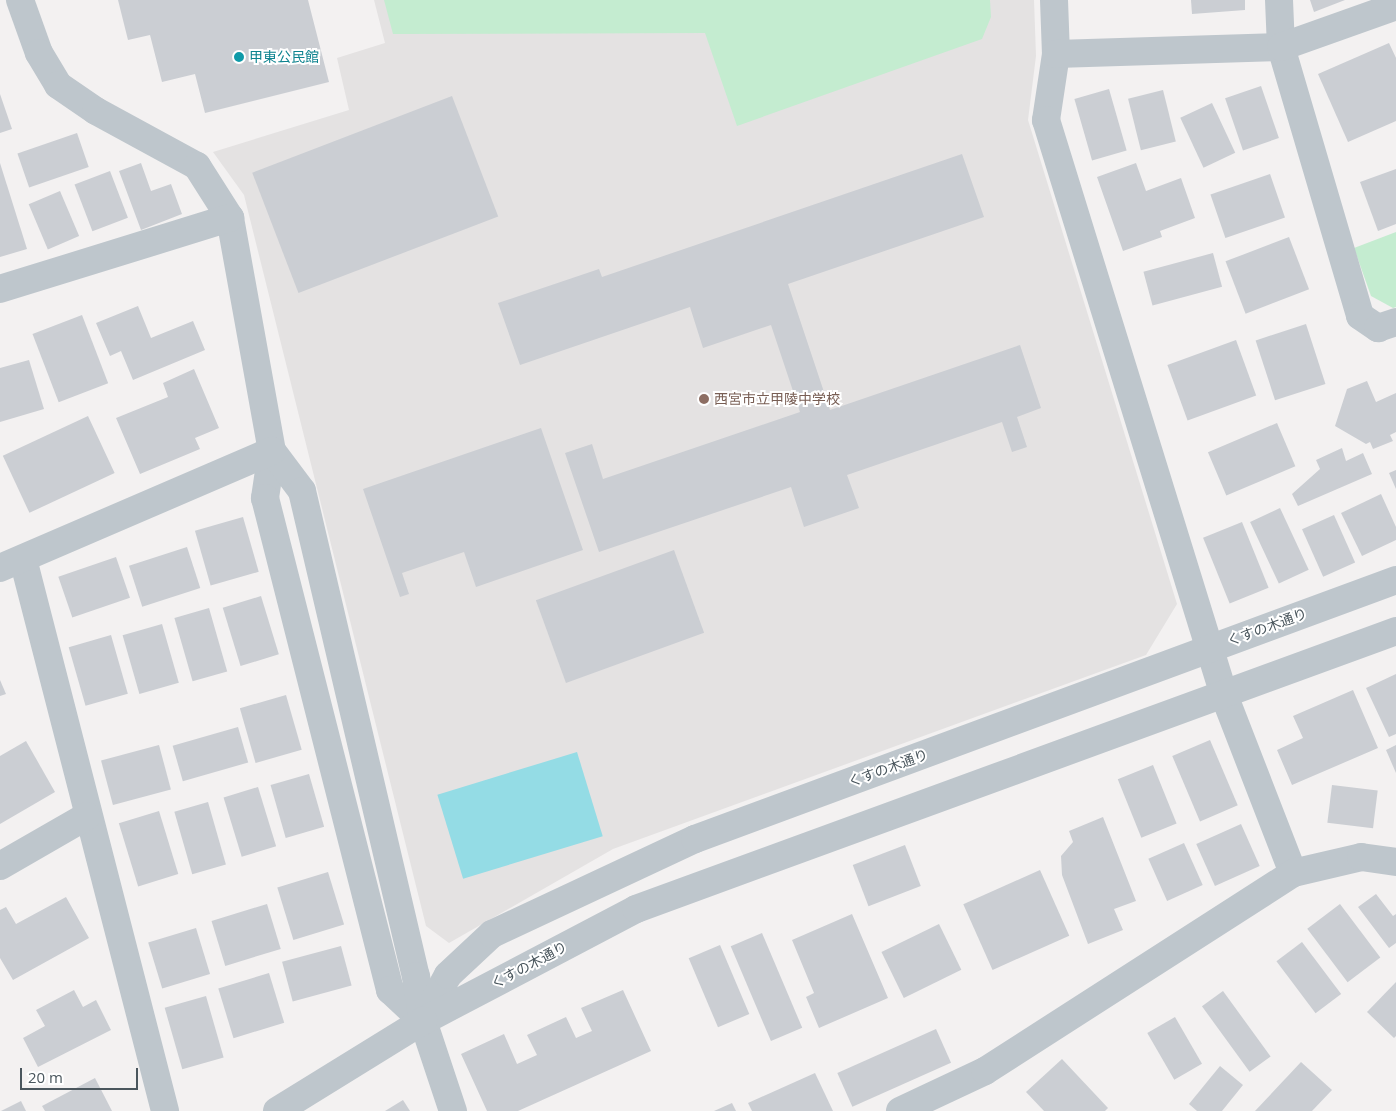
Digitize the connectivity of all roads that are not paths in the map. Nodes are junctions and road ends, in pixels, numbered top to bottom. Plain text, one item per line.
1 (20, 0) edge
2 (1054, 0) edge
3 (1279, 0) edge
4 (1396, 6) edge
5 (1281, 47) junction
6 (1056, 54) junction
7 (230, 218) junction
8 (0, 289) edge
9 (1396, 322) edge
10 (272, 451) junction
11 (11, 563) edge
12 (1396, 580) edge
13 (1396, 631) edge
14 (1210, 648) junction
15 (1224, 695) junction
16 (88, 816) junction
17 (1396, 862) edge
18 (0, 866) edge
19 (1293, 873) junction
20 (423, 1021) junction
21 (166, 1111) edge
22 (277, 1111) edge
23 (453, 1111) edge
24 (900, 1111) edge

1 - 7 street
2 - 6 street
3 - 5 street
4 - 5 street
5 - 6 street
5 - 9 street
6 - 14 street
7 - 8 street
7 - 10 street
10 - 11 street
10 - 20 street
10 - 20 street
11 - 16 street
12 - 14 street, くすの木通り
13 - 15 street, くすの木通り
14 - 15 street
14 - 20 street, くすの木通り
15 - 19 street
15 - 20 street, くすの木通り
16 - 18 street
16 - 21 street
17 - 19 street
19 - 24 street
20 - 22 street, くすの木通り
20 - 23 street

